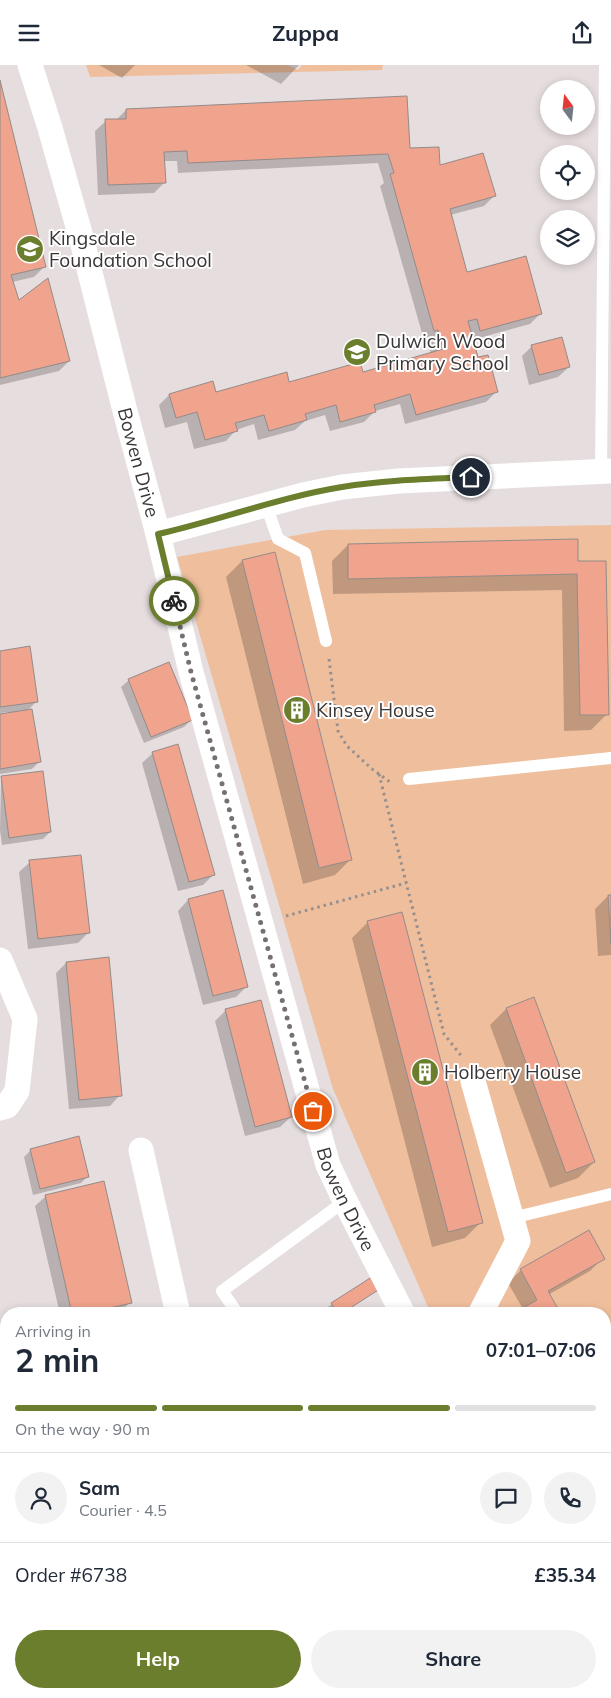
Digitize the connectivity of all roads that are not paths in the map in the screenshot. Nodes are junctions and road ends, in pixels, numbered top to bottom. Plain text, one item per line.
1 (30, 65) edge
2 (605, 65) edge
3 (606, 471) edge
4 (266, 505) junction
5 (158, 534) junction
6 (326, 641) dead end
7 (611, 758) edge
8 (409, 779) dead end
9 (0, 960) edge
10 (473, 1081) road end
11 (0, 1108) edge
12 (141, 1150) dead end
13 (611, 1194) edge
14 (345, 1201) junction
15 (512, 1218) junction
16 (176, 1307) edge
17 (233, 1307) edge
18 (399, 1307) edge
19 (484, 1307) edge

1 - 5 street, Bowen Drive
2 - 3 lane
3 - 4 street
4 - 5 street
4 - 6 lane
5 - 14 street, Bowen Drive
7 - 8 lane
9 - 11 street
10 - 15 street
12 - 16 street
13 - 15 lane
14 - 17 lane
14 - 18 street, Bowen Drive
15 - 19 street

